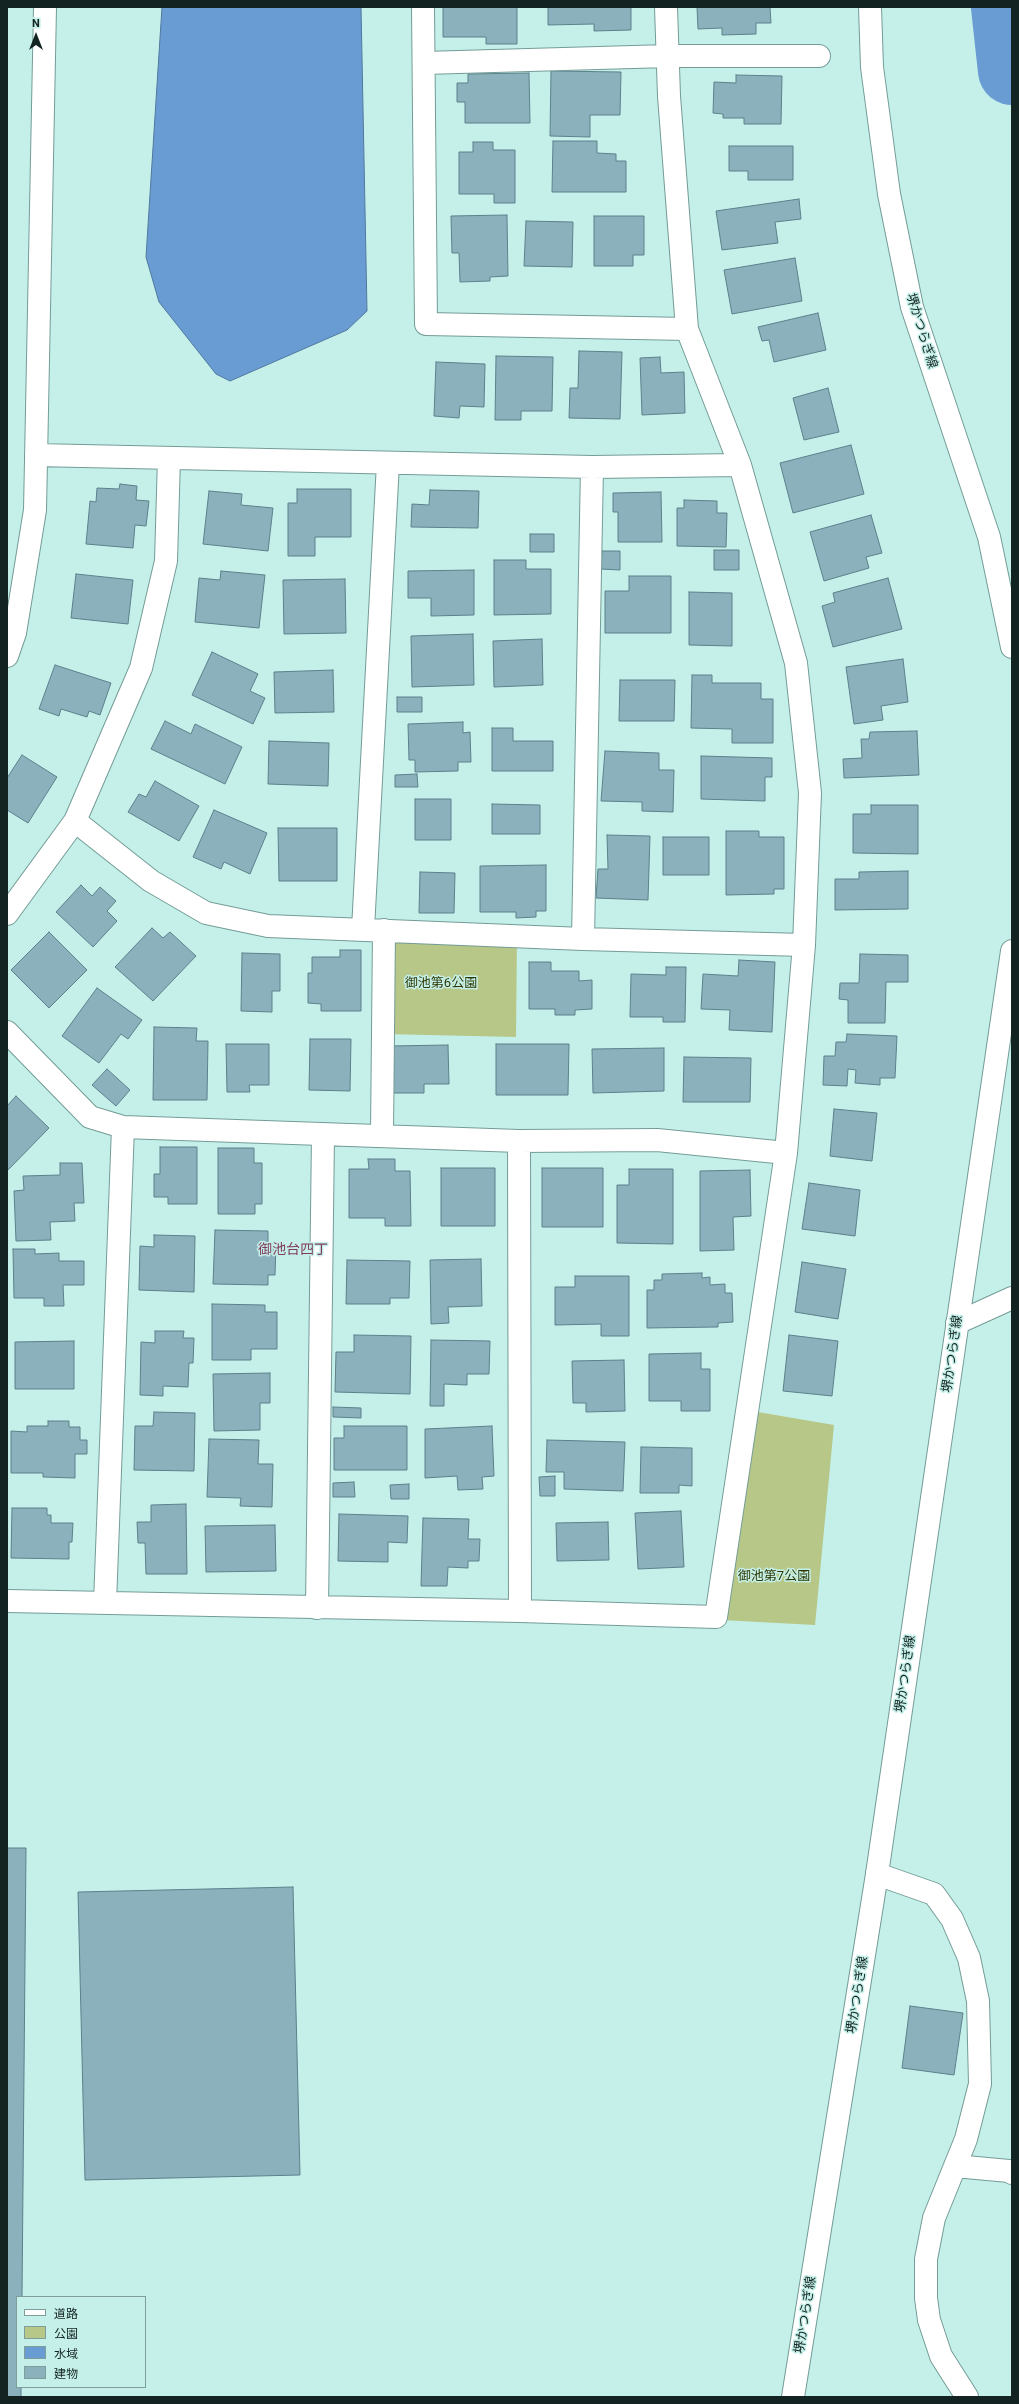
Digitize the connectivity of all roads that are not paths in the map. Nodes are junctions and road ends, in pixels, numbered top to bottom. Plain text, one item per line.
1 (45, 7) edge
2 (423, 7) edge
3 (666, 7) edge
4 (870, 7) edge
5 (668, 56) junction
6 (819, 56) dead end
7 (424, 62) junction
8 (687, 329) junction
9 (36, 455) junction
10 (169, 458) junction
11 (388, 463) junction
12 (740, 465) junction
13 (592, 467) junction
14 (1012, 648) edge
15 (7, 656) edge
16 (75, 821) junction
17 (7, 914) edge
18 (374, 930) junction
19 (583, 939) junction
20 (804, 945) junction
21 (1012, 951) edge
22 (7, 1032) edge
23 (123, 1127) junction
24 (382, 1134) junction
25 (323, 1135) junction
26 (519, 1141) junction
27 (786, 1153) junction
28 (1012, 1298) edge
29 (957, 1323) junction
30 (7, 1601) edge
31 (105, 1603) junction
32 (317, 1608) junction
33 (520, 1611) junction
34 (877, 1874) junction
35 (955, 2166) junction
36 (1011, 2171) edge
37 (793, 2397) edge
38 (967, 2397) edge

1 - 9 street
2 - 7 street
3 - 5 street
4 - 14 street, 堺かつらぎ線
5 - 6 street
5 - 7 street
5 - 8 street
7 - 8 street
8 - 12 street
9 - 10 street
9 - 15 street
10 - 11 street
10 - 16 street
11 - 13 street
11 - 18 street
12 - 13 street
12 - 20 street
13 - 19 street
16 - 17 street
16 - 18 street
18 - 19 street
18 - 24 street
19 - 20 street
20 - 27 street
21 - 29 street, 堺かつらぎ線
22 - 23 street
23 - 25 street
23 - 31 street
24 - 25 street
24 - 26 street
25 - 32 street
26 - 27 street
26 - 33 street
27 - 33 street
28 - 29 street
29 - 34 street, 堺かつらぎ線
30 - 31 street
31 - 32 street
32 - 33 street
34 - 35 street
34 - 37 street, 堺かつらぎ線
35 - 36 street
35 - 38 street

